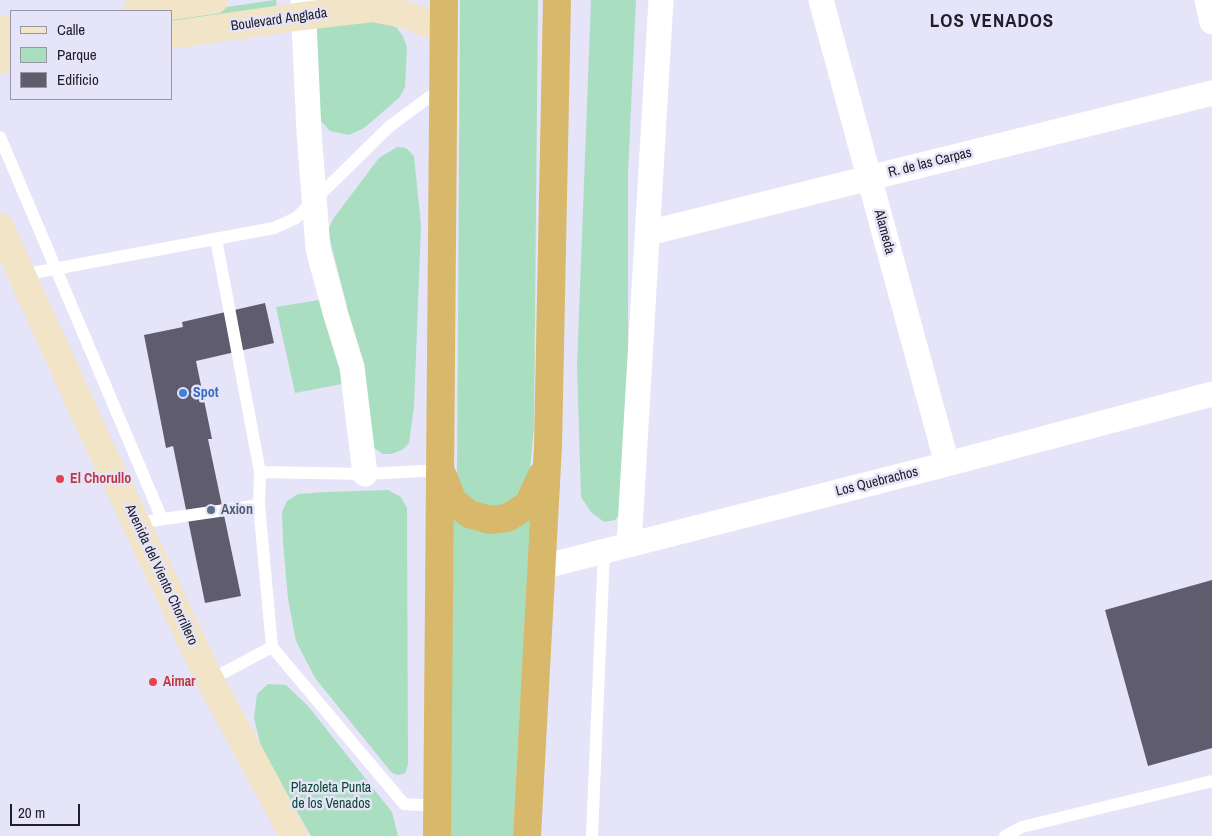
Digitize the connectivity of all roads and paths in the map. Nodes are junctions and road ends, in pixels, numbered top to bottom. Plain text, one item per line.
1 (214, 0) edge
2 (444, 0) edge
3 (557, 0) edge
4 (661, 0) edge
5 (821, 0) edge
6 (1207, 0) edge
7 (303, 8) edge
8 (143, 10) edge
9 (1212, 22) edge
10 (443, 29) junction
11 (172, 35) edge
12 (443, 88) junction
13 (1212, 93) edge
14 (0, 137) edge
15 (870, 178) junction
16 (314, 200) junction
17 (0, 227) edge
18 (648, 233) junction
19 (216, 239) junction
20 (56, 269) junction
21 (22, 275) junction
22 (1212, 394) edge
23 (548, 446) junction
24 (947, 464) junction
25 (441, 470) junction
26 (260, 472) junction
27 (365, 474) junction
28 (259, 505) junction
29 (150, 521) junction
30 (629, 545) junction
31 (604, 552) junction
32 (542, 567) junction
33 (272, 647) junction
34 (210, 680) junction
35 (1212, 780) edge
36 (437, 806) junction
37 (294, 836) edge
38 (437, 836) edge
39 (527, 836) edge
40 (592, 836) edge
41 (1005, 836) edge

1 - 8 main road
2 - 10 highway
3 - 23 highway
4 - 18 street
5 - 15 street, Alameda
6 - 9 street
7 - 10 main road, Boulevard Anglada
7 - 11 main road, Boulevard Anglada
7 - 16 street
10 - 12 highway
12 - 16 lane
12 - 25 highway
13 - 15 street, R. de las Carpas
14 - 20 lane
15 - 18 street, R. de las Carpas
15 - 24 street, Alameda
16 - 19 lane
16 - 27 street
17 - 21 main road, Avenida del Viento Chorrillero
18 - 30 street
19 - 20 lane
19 - 26 lane
20 - 21 lane
20 - 29 lane
21 - 29 main road, Avenida del Viento Chorrillero
22 - 24 street, Los Quebrachos
23 - 25 highway
23 - 32 highway
24 - 30 street, Los Quebrachos
25 - 27 lane
25 - 36 highway
26 - 27 lane
26 - 28 lane
28 - 29 lane
28 - 33 lane
29 - 34 main road, Avenida del Viento Chorrillero
30 - 31 street, Los Quebrachos
31 - 32 street, Los Quebrachos
31 - 40 lane
32 - 39 highway
33 - 34 lane
33 - 36 lane
34 - 37 main road, Avenida del Viento Chorrillero
35 - 41 lane
36 - 38 highway

